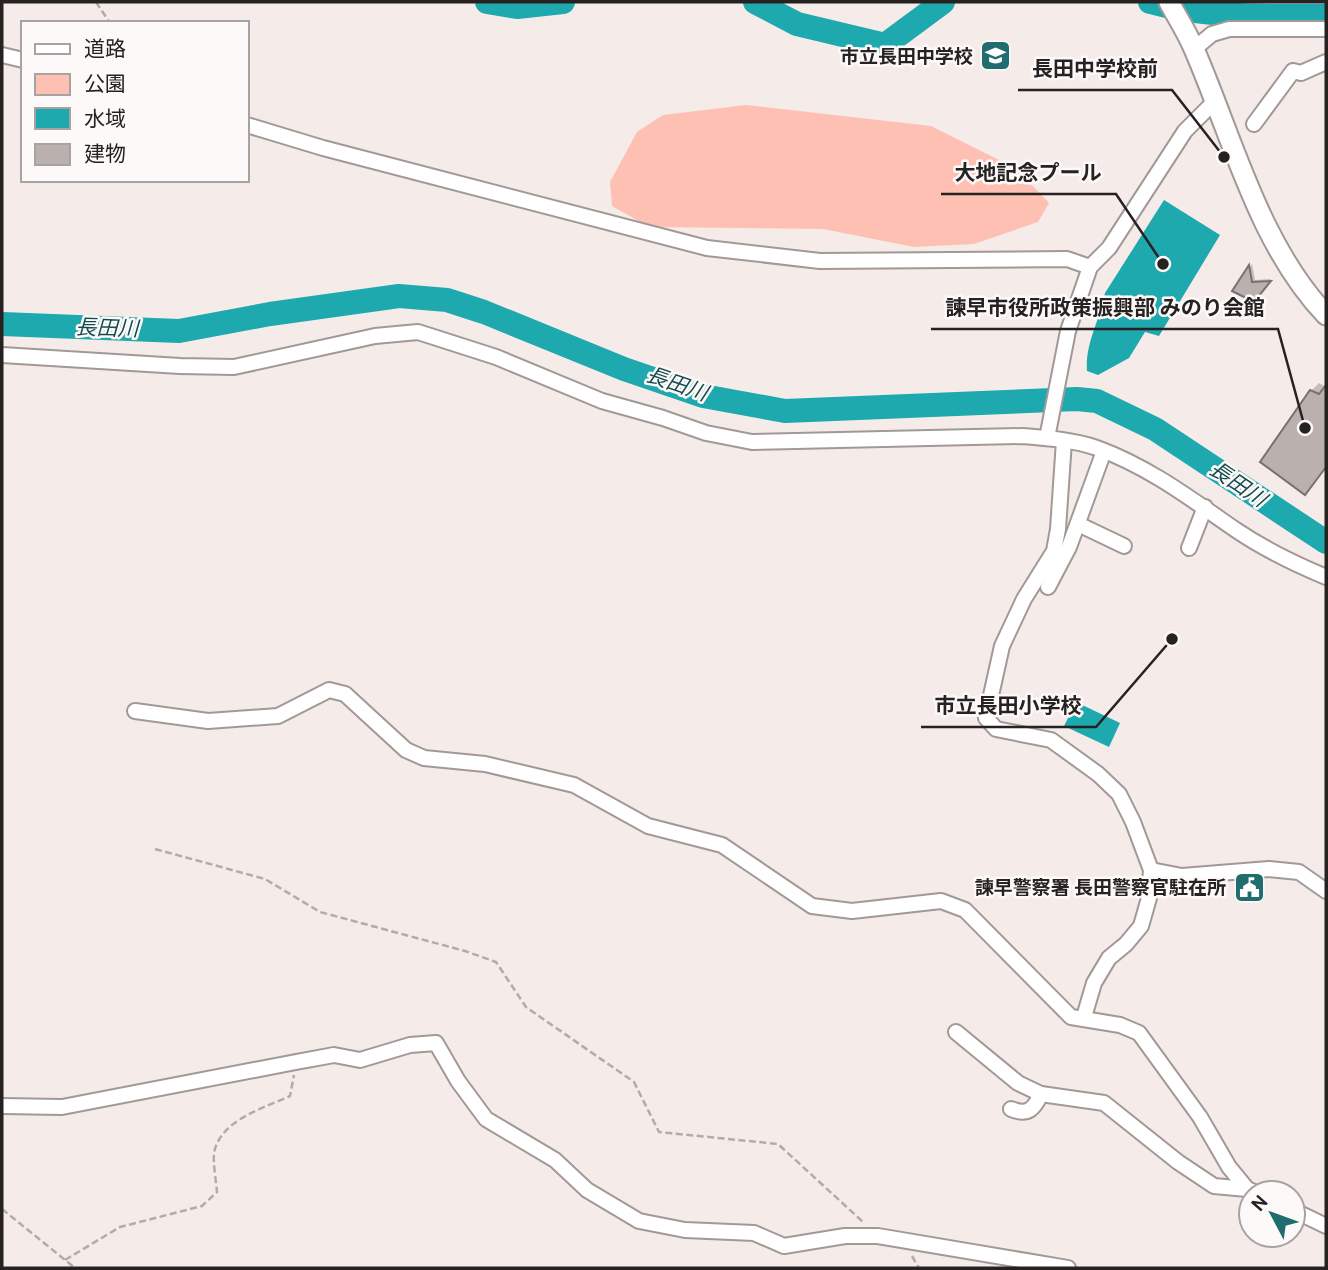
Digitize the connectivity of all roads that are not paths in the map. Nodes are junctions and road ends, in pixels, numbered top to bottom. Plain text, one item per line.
1 (1169, 2) edge
2 (1326, 29) edge
3 (1191, 42) junction
4 (2, 55) edge
5 (21, 60) edge
6 (1326, 62) edge
7 (1214, 102) junction
8 (1254, 124) dead end
9 (248, 125) edge
10 (1090, 267) junction
11 (1326, 315) edge
12 (2, 355) edge
13 (1049, 433) junction
14 (1063, 441) junction
15 (1104, 451) junction
16 (1205, 507) junction
17 (1078, 524) junction
18 (1124, 546) dead end
19 (1189, 548) dead end
20 (1326, 577) edge
21 (1048, 587) dead end
22 (135, 711) dead end
23 (1151, 870) junction
24 (1326, 891) edge
25 (1084, 1017) junction
26 (956, 1032) dead end
27 (1041, 1094) junction
28 (2, 1106) edge
29 (1012, 1109) dead end
30 (1240, 1179) edge
31 (1237, 1189) edge
32 (1307, 1217) edge
33 (1326, 1226) edge
34 (1068, 1268) edge

1 - 3 main road
2 - 3 street
3 - 7 main road
4 - 5 street
6 - 8 street
7 - 10 street
7 - 11 main road
9 - 10 street
10 - 13 street
12 - 13 street
13 - 14 street
14 - 15 street
14 - 23 street
15 - 16 street
15 - 17 street
16 - 19 street
16 - 20 street
17 - 18 street
17 - 21 street
22 - 25 street
23 - 24 street
23 - 25 street
25 - 30 street
26 - 27 street
27 - 29 street
27 - 31 street
28 - 34 street
32 - 33 street

